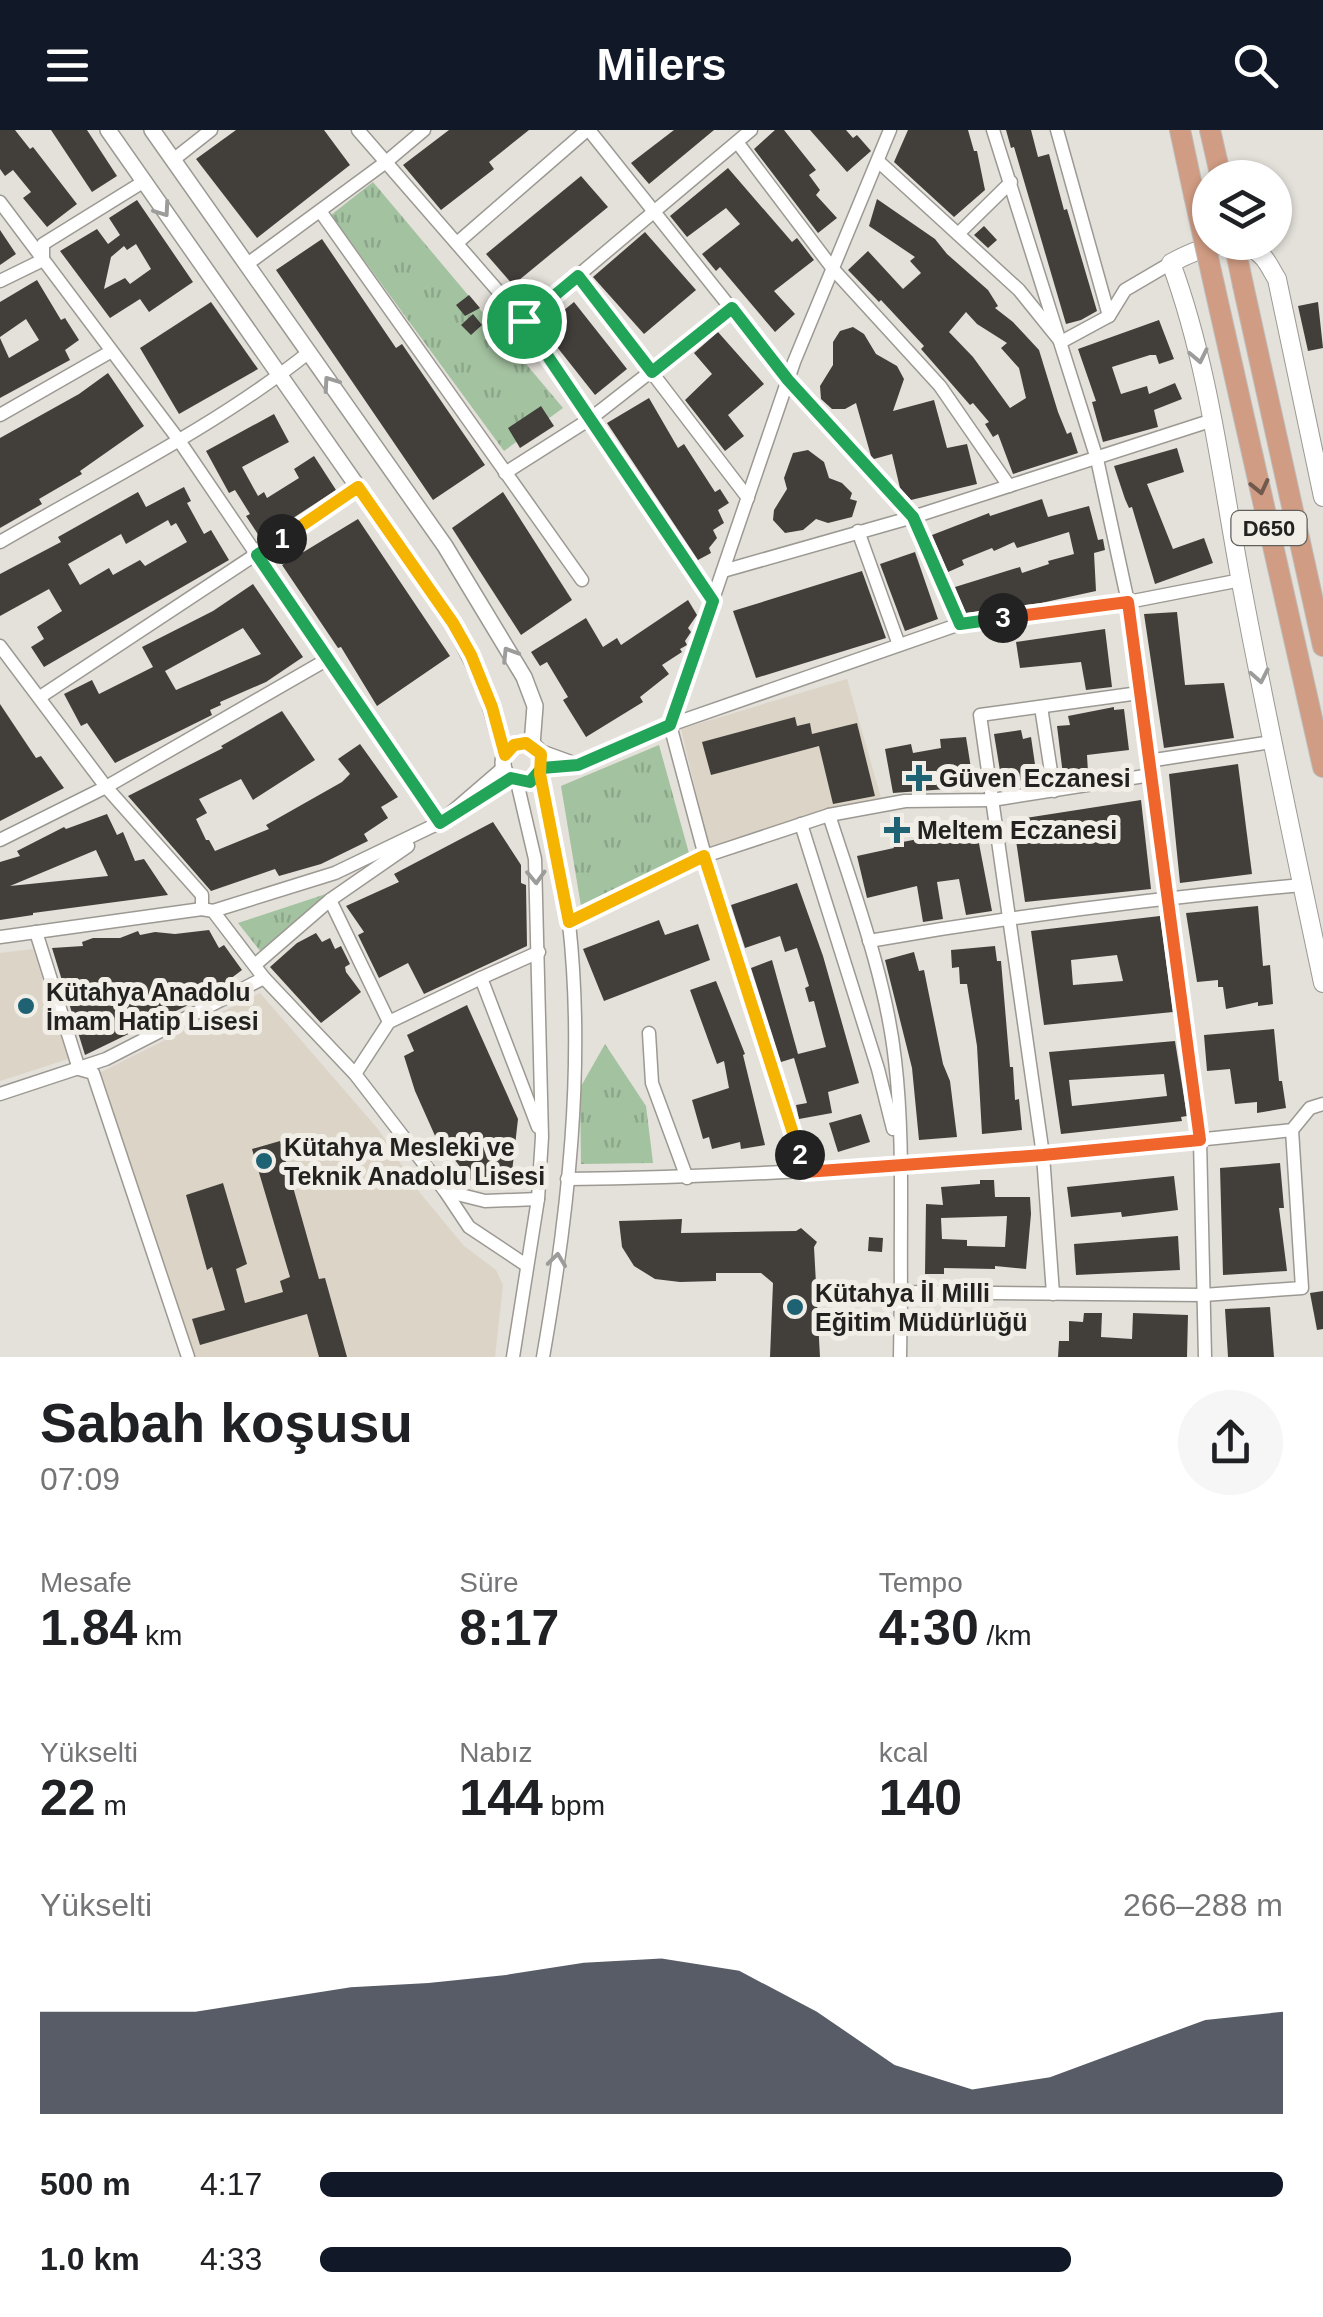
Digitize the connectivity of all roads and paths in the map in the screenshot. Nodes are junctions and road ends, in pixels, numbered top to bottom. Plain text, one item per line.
1 (108, 130) edge
2 (152, 130) edge
3 (211, 130) edge
4 (358, 130) edge
5 (424, 130) edge
6 (588, 130) edge
7 (750, 130) edge
8 (890, 130) edge
9 (994, 130) edge
10 (1057, 130) edge
11 (1180, 130) edge
12 (1210, 130) edge
13 (737, 142) junction
14 (174, 160) junction
15 (878, 160) junction
16 (1217, 160) edge
17 (386, 162) junction
18 (144, 182) junction
19 (1011, 182) junction
20 (0, 202) edge
21 (320, 211) junction
22 (655, 211) junction
23 (958, 234) junction
24 (457, 243) junction
25 (42, 260) junction
26 (1237, 260) edge
27 (1171, 263) junction
28 (246, 265) junction
29 (833, 268) junction
30 (578, 276) junction
31 (0, 281) edge
32 (732, 308) junction
33 (1109, 316) junction
34 (524, 321) junction
35 (1061, 342) junction
36 (110, 352) junction
37 (308, 353) junction
38 (652, 372) junction
39 (279, 376) junction
40 (788, 380) junction
41 (0, 415) edge
42 (590, 419) junction
43 (1213, 420) junction
44 (178, 438) junction
45 (1097, 458) junction
46 (505, 472) junction
47 (1008, 486) junction
48 (358, 487) junction
49 (1323, 497) edge
50 (748, 498) junction
51 (913, 517) junction
52 (858, 531) junction
53 (0, 542) edge
54 (257, 555) junction
55 (723, 572) junction
56 (582, 580) dead end
57 (1241, 580) junction
58 (713, 601) junction
59 (1128, 602) junction
60 (960, 624) junction
61 (899, 645) junction
62 (0, 646) edge
63 (1323, 646) edge
64 (328, 660) junction
65 (1139, 692) junction
66 (40, 697) junction
67 (1041, 707) junction
68 (670, 725) junction
69 (1272, 742) junction
70 (535, 748) junction
71 (578, 765) junction
72 (1323, 767) edge
73 (1149, 768) junction
74 (541, 770) junction
75 (509, 771) junction
76 (106, 787) junction
77 (1054, 791) junction
78 (992, 800) junction
79 (829, 815) junction
80 (440, 823) junction
81 (800, 824) junction
82 (0, 840) edge
83 (704, 856) junction
84 (1302, 885) junction
85 (1167, 897) junction
86 (330, 900) junction
87 (208, 910) junction
88 (1009, 917) junction
89 (569, 922) junction
90 (36, 932) junction
91 (0, 936) edge
92 (869, 941) junction
93 (539, 952) junction
94 (256, 964) junction
95 (264, 978) junction
96 (481, 978) junction
97 (1323, 983) edge
98 (390, 1022) junction
99 (649, 1033) dead end
100 (79, 1069) junction
101 (355, 1074) junction
102 (0, 1094) edge
103 (1323, 1104) edge
104 (1292, 1130) junction
105 (542, 1137) junction
106 (1200, 1140) junction
107 (1043, 1155) junction
108 (902, 1166) junction
109 (805, 1172) junction
110 (687, 1178) junction
111 (568, 1179) junction
112 (446, 1190) junction
113 (538, 1198) junction
114 (526, 1265) junction
115 (901, 1292) junction
116 (1053, 1294) junction
117 (1203, 1295) junction
118 (188, 1357) edge
119 (512, 1357) edge
120 (543, 1357) edge
121 (900, 1357) edge
122 (1205, 1357) edge

1 - 18 street
2 - 14 street
3 - 14 street
4 - 17 street
5 - 17 street
6 - 22 street
6 - 24 street
7 - 13 street
8 - 15 street
9 - 19 street
10 - 33 street
11 -> 72 highway, D650, bridge
12 - 16 highway
13 - 22 street
13 - 29 street
14 - 28 street
15 - 23 street
15 - 29 street
17 - 21 street
17 - 24 street
18 - 25 street
18 -> 39 street
19 - 23 street
19 - 35 street
20 - 25 street
21 - 28 street
21 - 46 street
22 - 30 street
22 - 32 street
23 - 35 street
24 - 34 street
25 - 31 street
25 - 36 street
26 - 63 highway, D650, bridge
27 - 33 street
27 -> 43 main road
27 - 49 main road
28 - 37 street
29 - 40 street
29 - 47 street
30 - 34 street
30 - 38 street
32 - 38 street
32 - 40 street
33 - 35 street
34 - 42 street
35 - 45 street
36 - 41 street
36 - 44 street
37 - 39 street
70 -> 37 street
38 - 42 street
38 - 50 street
39 - 44 street
39 - 48 street
40 - 50 street
40 - 51 street
42 - 46 street
42 - 58 street
43 - 45 street
43 - 57 main road
44 - 53 street
44 - 54 street
45 - 47 street
45 - 59 street
46 - 56 street
47 - 51 street
48 - 54 street
48 - 75 street
50 - 55 street
51 - 52 street
51 - 60 street
52 - 55 street
52 - 61 street
54 - 64 street
54 - 66 street
55 - 58 street
57 - 59 street
57 -> 69 main road
58 - 68 street
59 - 60 street
59 - 65 street
60 - 61 street
61 - 68 street
62 - 66 street
64 - 76 street
64 - 80 street
65 - 67 street
65 - 73 street
66 - 76 street
67 - 77 street
67 - 78 street
68 - 71 street
68 - 83 street
69 - 73 street
69 - 84 main road
70 - 71 street
70 - 74 street
70 - 75 street
71 - 74 street
73 - 77 street
73 - 85 street
74 - 75 street
74 - 89 street
75 - 80 street
75 -> 93 street
76 - 82 street
76 - 87 street
77 - 78 street
78 - 79 street
78 - 88 street
79 - 81 street
79 - 92 street
80 - 86 street
80 - 87 street
81 - 83 street
81 - 108 street
83 - 89 street
83 - 109 street
84 - 85 street
84 - 97 main road
85 - 88 street
85 - 106 street
86 - 94 street
86 - 98 street
87 - 90 street
87 - 94 street
88 - 92 street
88 - 107 street
89 - 111 street
90 - 91 street
90 - 100 street
92 - 108 street
93 - 96 street
93 - 105 street
94 - 95 street
95 - 100 street
95 - 101 street
96 - 98 street
96 - 105 street
98 - 101 street
99 - 110 street
100 - 102 street
100 - 118 street
101 - 112 street
103 - 104 street
104 - 106 street
104 - 117 street
105 - 113 street
106 - 107 street
106 - 117 street
107 - 108 street
107 - 116 street
108 - 109 street
108 - 115 street
109 - 110 street
110 - 111 street
120 -> 111 street
112 - 113 street
112 - 114 street
113 - 114 street
114 - 119 street
115 - 116 street
115 - 121 street
116 - 117 street
117 - 122 street

